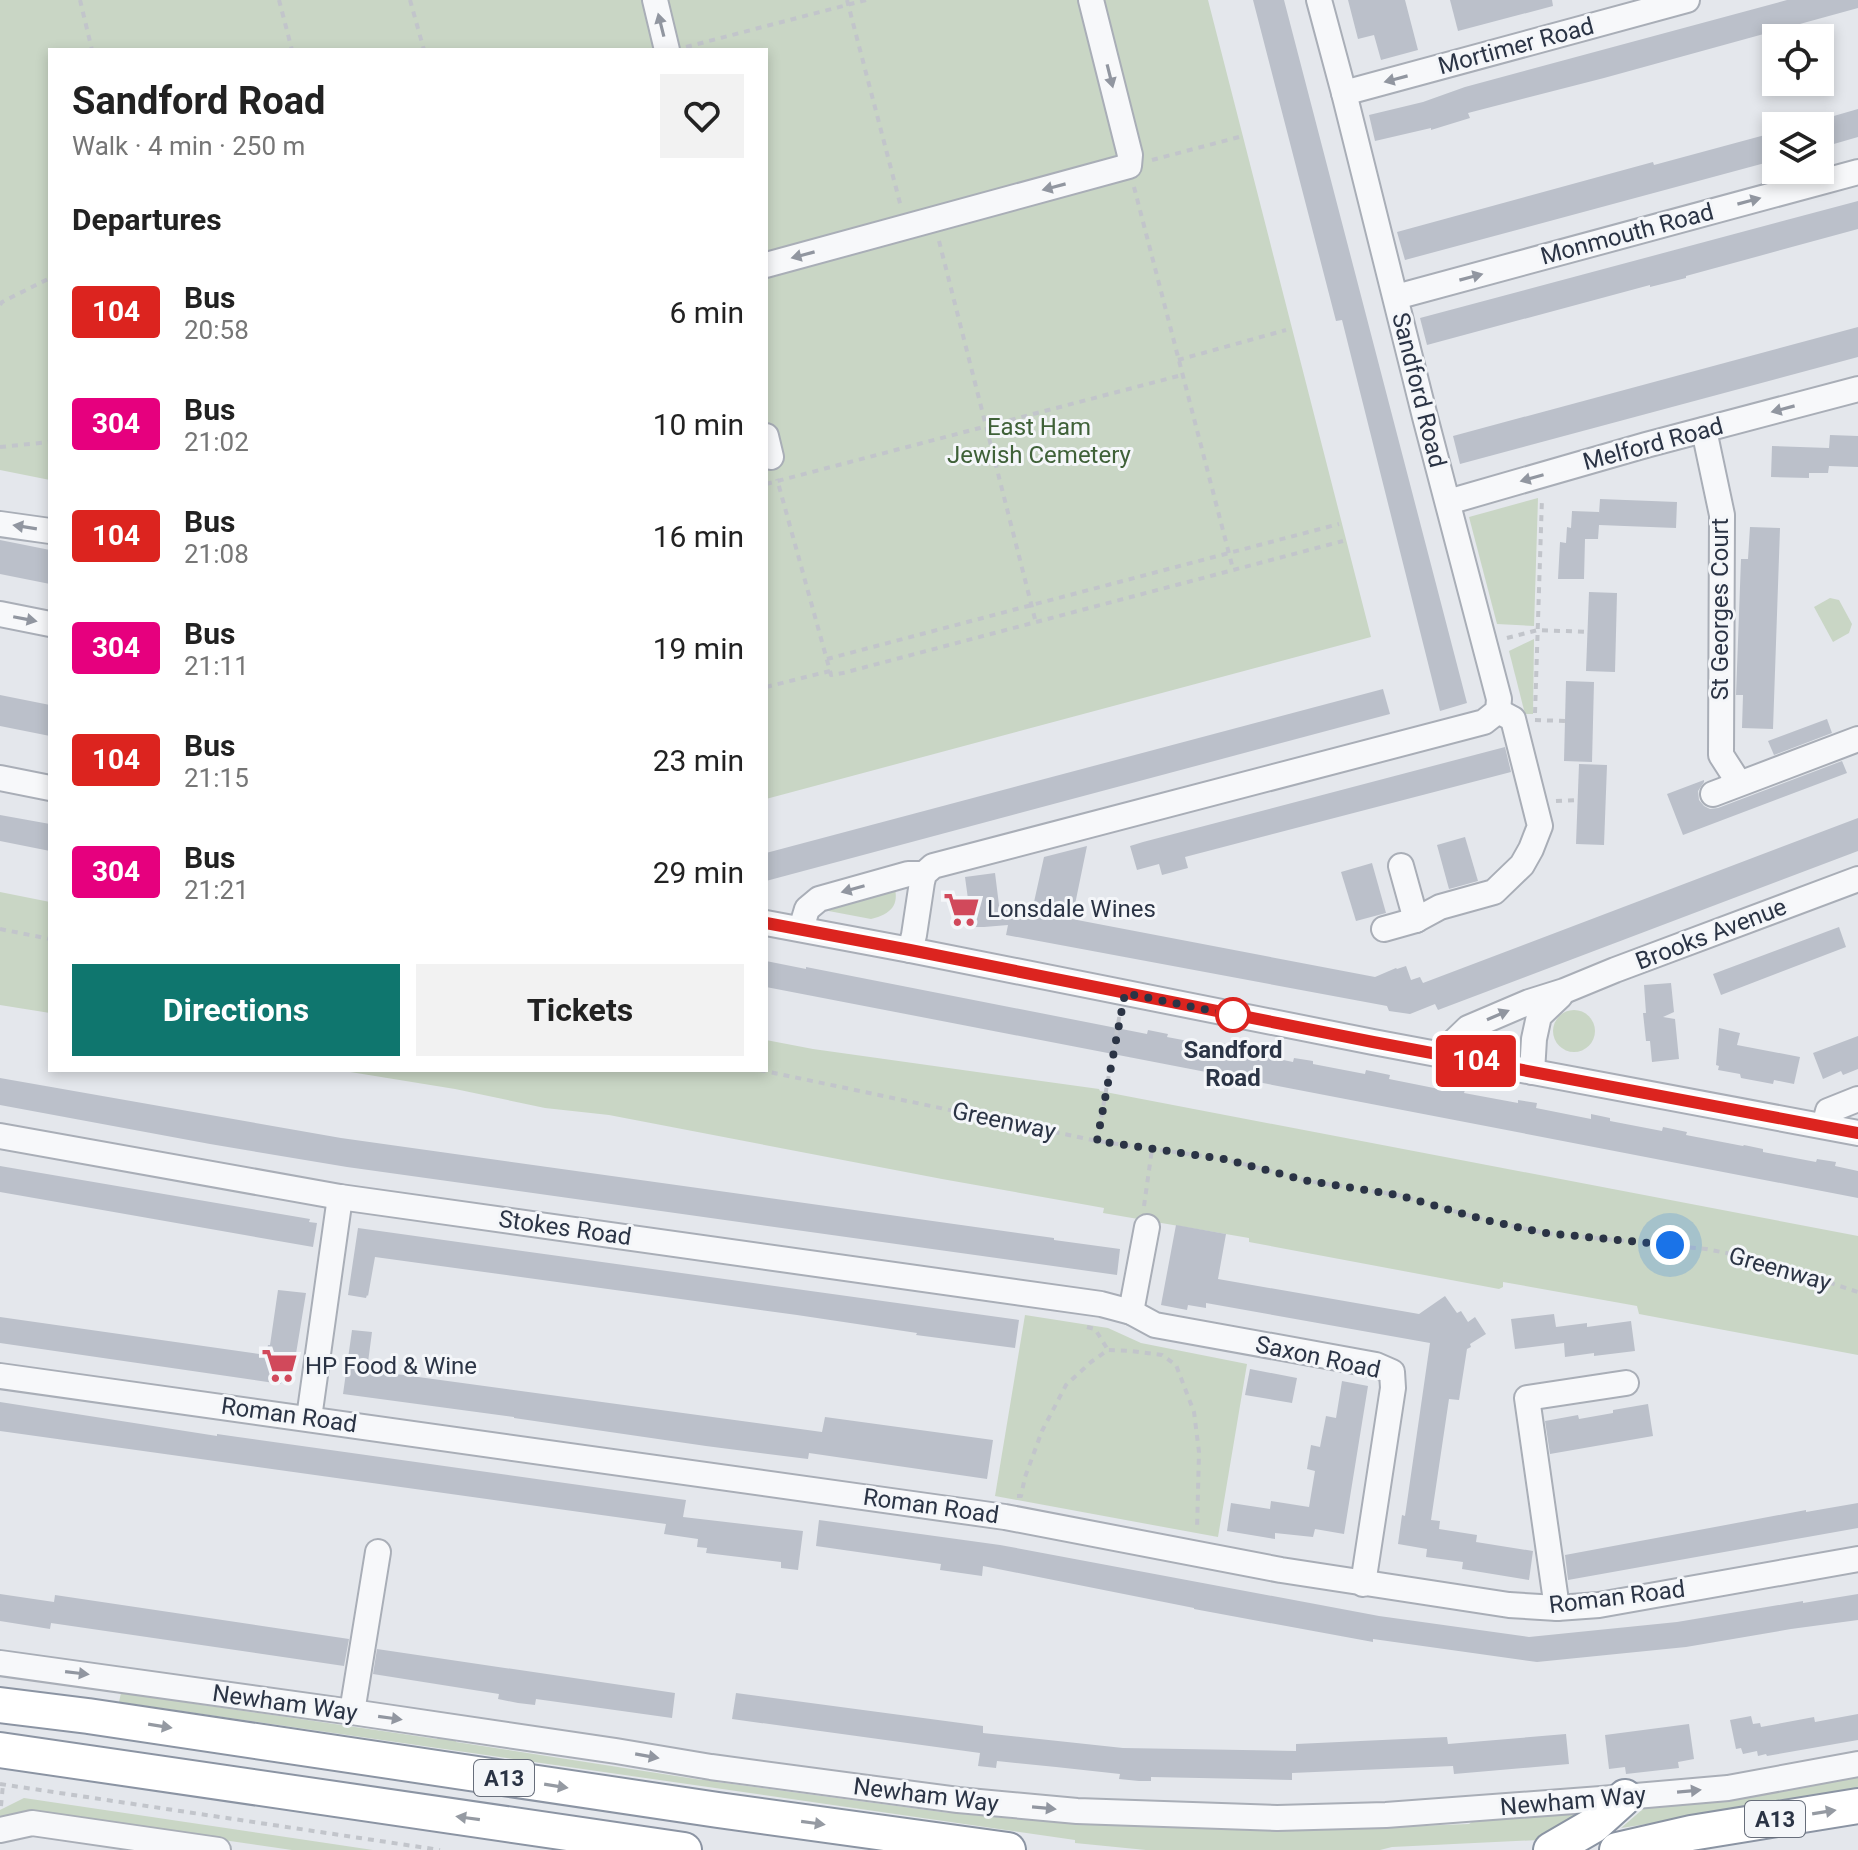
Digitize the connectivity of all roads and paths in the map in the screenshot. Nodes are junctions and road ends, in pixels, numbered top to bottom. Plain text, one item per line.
1 (80, 0) edge
2 (279, 0) edge
3 (410, 0) edge
4 (655, 0) edge
5 (866, 0) edge
6 (1091, 0) edge
7 (1319, 0) edge
8 (1687, 0) edge
9 (848, 2) edge
10 (92, 48) edge
11 (291, 48) edge
12 (423, 48) edge
13 (667, 48) edge
14 (681, 48) edge
15 (1344, 93) junction
16 (1239, 137) dead end
17 (1129, 166) junction
18 (1858, 172) edge
19 (934, 220) junction
20 (906, 227) junction
21 (768, 264) edge
22 (48, 279) edge
23 (1396, 297) junction
24 (0, 305) edge
25 (1286, 330) dead end
26 (1178, 360) junction
27 (1182, 375) junction
28 (1858, 389) edge
29 (985, 425) junction
30 (1704, 430) junction
31 (48, 442) edge
32 (0, 447) edge
33 (772, 458) edge
34 (1543, 475) junction
35 (1448, 502) junction
36 (0, 524) edge
37 (1339, 524) dead end
38 (48, 531) edge
39 (1343, 541) dead end
40 (1229, 553) junction
41 (1233, 570) junction
42 (1031, 604) junction
43 (0, 614) edge
44 (1036, 623) junction
45 (48, 624) edge
46 (1538, 630) junction
47 (1588, 632) dead end
48 (1485, 644) junction
49 (827, 659) junction
50 (830, 671) junction
51 (768, 686) edge
52 (1498, 711) junction
53 (1535, 720) dead end
54 (1858, 739) edge
55 (0, 778) edge
56 (1739, 783) junction
57 (48, 788) edge
58 (1713, 794) dead end
59 (1401, 866) dead end
60 (924, 874) junction
61 (1858, 879) edge
62 (1416, 920) junction
63 (768, 923) edge
64 (0, 929) edge
65 (801, 929) junction
66 (1384, 929) dead end
67 (48, 939) edge
68 (910, 950) junction
69 (1564, 991) junction
70 (1125, 993) junction
71 (1441, 1054) junction
72 (768, 1072) edge
73 (1532, 1072) junction
74 (1858, 1099) edge
75 (1824, 1126) junction
76 (1858, 1133) edge
77 (0, 1136) edge
78 (1097, 1141) junction
79 (1152, 1149) junction
80 (340, 1197) junction
81 (1145, 1222) joint
82 (1858, 1292) edge
83 (1131, 1312) junction
84 (1082, 1326) dead end
85 (1108, 1350) junction
86 (0, 1376) edge
87 (1626, 1383) dead end
88 (309, 1418) junction
89 (1013, 1496) dead end
90 (1196, 1538) dead end
91 (378, 1552) dead end
92 (1858, 1559) edge
93 (1363, 1584) junction
94 (1557, 1608) junction
95 (0, 1663) edge
96 (0, 1705) edge
97 (352, 1712) junction
98 (0, 1750) edge
99 (1858, 1764) edge
100 (1, 1784) edge
101 (1625, 1797) junction
102 (0, 1805) edge
103 (1858, 1806) edge
104 (0, 1830) edge
105 (78, 1840) edge
106 (218, 1850) edge
107 (440, 1850) edge
108 (684, 1850) edge
109 (1008, 1850) edge
110 (1551, 1850) edge
111 (1617, 1850) edge

1 - 10 path
2 - 11 path
3 - 12 path
13 -> 4 street
5 - 9 path
6 -> 17 street
7 - 15 street, Sandford Road
8 -> 15 street, Mortimer Road
9 - 14 path
9 - 20 path
15 - 23 street, Sandford Road
16 - 17 path
17 -> 19 street
17 - 26 path
23 -> 18 street, Monmouth Road
19 - 20 street
19 - 29 path
20 -> 21 street
22 - 24 path
23 - 35 street, Sandford Road
25 - 26 path
26 - 27 path
27 - 29 path
27 - 40 path
28 -> 30 street, Melford Road
29 - 33 path
29 - 42 path
30 - 34 street, Melford Road
30 - 56 street, St Georges Court
31 - 32 path
33 - 49 path
34 -> 35 street, Melford Road
34 - 46 path
35 - 48 street, Sandford Road
38 -> 36 street
37 - 40 path
39 - 41 path
40 - 41 path
40 - 42 path
41 - 44 path
42 - 44 path
42 - 49 path
43 -> 45 street
44 - 50 path
46 - 47 path
46 - 48 path
46 - 53 path
48 - 52 street, Sandford Road
49 - 50 path
50 - 51 path
52 - 60 street
52 - 62 street
54 - 56 street
55 - 57 street
56 - 58 street
59 - 62 street
60 -> 65 street
60 - 68 street
61 - 69 street, Brooks Avenue
62 - 66 street
63 - 65 street
64 - 67 path
65 - 68 street
68 - 70 street
71 -> 69 street, Brooks Avenue
69 - 73 street, Brooks Avenue
70 - 71 street
70 - 78 path
71 - 73 street
72 - 78 path, Greenway
73 - 75 street
74 - 75 street
75 - 76 street
77 - 80 street, Stokes Road
78 - 79 path, Greenway
79 - 81 path
79 - 82 path, Greenway
80 - 83 street, Stokes Road
80 - 88 street
81 - 83 street
83 - 93 street, Saxon Road
84 - 85 path
85 - 89 path
85 - 90 path
86 - 88 street, Roman Road
87 - 94 street
88 - 93 street, Roman Road
91 - 97 street
92 - 94 street, Roman Road
93 - 94 street, Roman Road
95 -> 97 street, Newham Way
96 -> 109 highway, Newham Way / A13
97 -> 101 street, Newham Way
108 -> 98 highway, A13
101 -> 99 street, Newham Way
100 - 102 path
100 - 107 path
101 - 110 highway
111 -> 103 highway, A13
104 - 105 street
105 - 106 street

